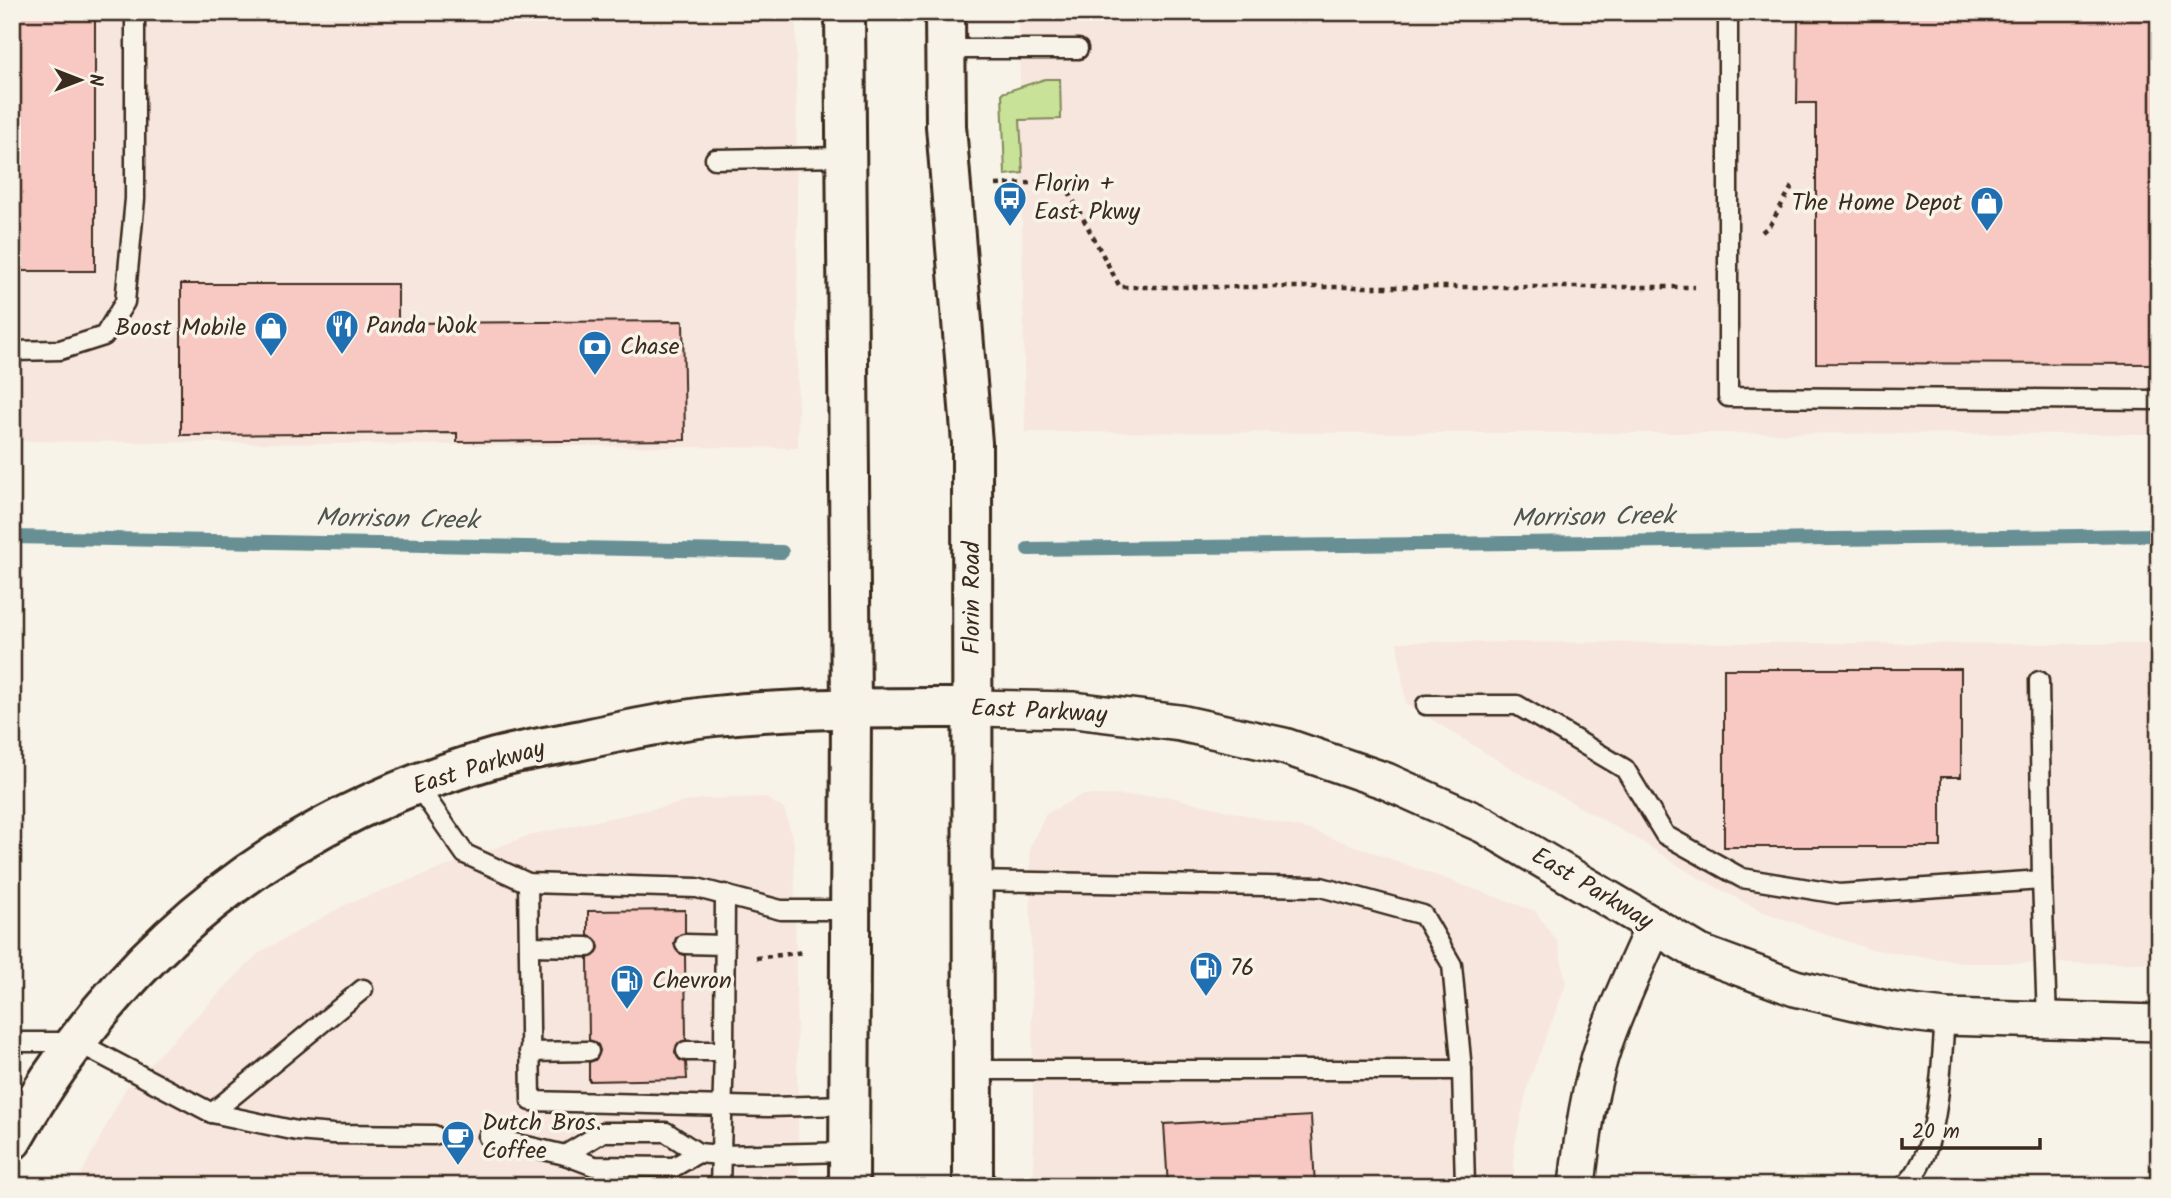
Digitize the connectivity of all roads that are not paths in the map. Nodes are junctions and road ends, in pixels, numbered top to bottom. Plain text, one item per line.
1 (135, 12) edge
2 (845, 12) edge
3 (1728, 12) edge
4 (945, 30) edge
5 (1077, 49) dead end
6 (845, 157) junction
7 (715, 159) dead end
8 (12, 351) edge
9 (2159, 400) edge
10 (2039, 681) dead end
11 (1426, 705) dead end
12 (851, 708) junction
13 (972, 708) junction
14 (417, 785) junction
15 (2042, 880) junction
16 (972, 881) junction
17 (528, 883) junction
18 (725, 894) junction
19 (850, 910) junction
20 (1654, 926) junction
21 (685, 944) dead end
22 (724, 945) junction
23 (529, 946) junction
24 (588, 947) dead end
25 (363, 989) dead end
26 (1945, 1017) junction
27 (2047, 1020) junction
28 (2159, 1023) edge
29 (12, 1042) edge
30 (77, 1042) junction
31 (589, 1051) dead end
32 (686, 1051) dead end
33 (724, 1051) junction
34 (529, 1052) junction
35 (972, 1070) junction
36 (1462, 1070) junction
37 (850, 1105) junction
38 (723, 1106) junction
39 (212, 1113) junction
40 (433, 1135) dead end
41 (488, 1137) dead end
42 (12, 1140) edge
43 (698, 1153) junction
44 (565, 1155) junction
45 (721, 1155) junction
46 (849, 1169) edge
47 (720, 1186) edge
48 (973, 1186) edge
49 (1465, 1186) edge
50 (1577, 1186) edge
51 (1904, 1186) edge

1 - 8 lane
2 - 6 main road
3 - 9 lane
4 - 5 lane
4 - 13 main road, Florin Road
6 - 7 lane
6 - 12 main road
10 - 15 lane
11 - 15 lane
12 - 13 main road, East Parkway
12 - 14 main road, East Parkway
12 - 19 main road
13 - 16 main road, Florin Road
13 - 20 street, East Parkway
14 - 17 lane
14 - 30 main road, East Parkway
15 - 27 lane
16 - 35 main road, Florin Road
16 - 36 lane
17 - 18 lane
17 - 23 lane
18 - 19 lane
18 - 22 lane
19 - 37 main road
20 - 26 street, East Parkway
20 - 50 street
21 - 22 lane
22 - 33 lane
23 - 24 lane
23 - 34 lane
25 - 39 lane
26 - 27 street, East Parkway
26 - 51 lane
27 - 28 street, East Parkway
29 - 30 lane
30 - 39 lane
30 - 42 main road, East Parkway
31 - 34 lane
32 - 33 lane
33 - 38 lane
34 - 38 lane
35 - 36 lane
35 - 48 main road, Florin Road
36 - 49 lane
37 - 38 lane
37 - 46 main road
38 - 45 lane
39 - 40 lane
41 - 44 lane
43 - 44 lane
43 - 44 lane
43 - 45 lane
45 - 46 lane
45 - 47 lane

